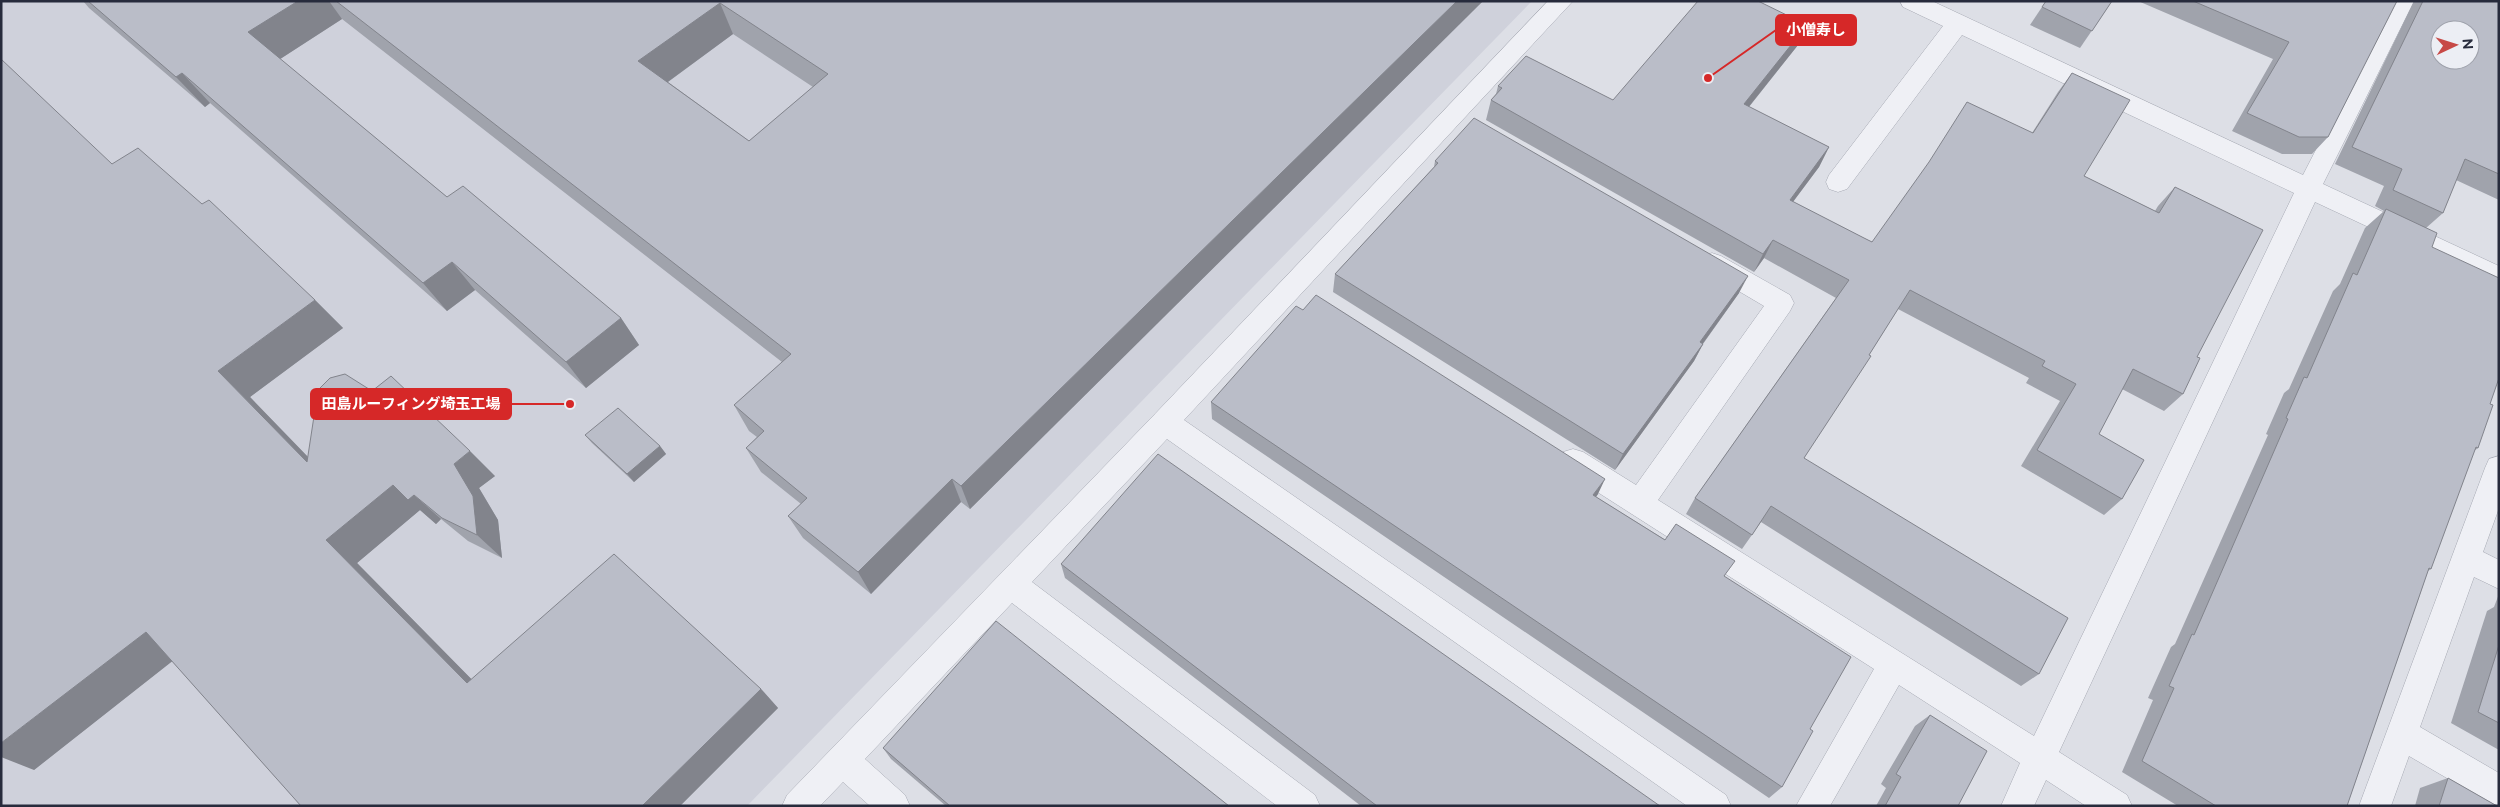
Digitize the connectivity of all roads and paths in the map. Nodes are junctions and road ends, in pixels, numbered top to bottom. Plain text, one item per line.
1 (1562, 1) edge
2 (1911, 1) edge
3 (2403, 1) edge
4 (1958, 23) junction
5 (1838, 182) dead end
6 (2309, 188) junction
7 (1695, 254) edge
8 (2499, 278) edge
9 (1296, 284) junction
10 (1321, 300) edge
11 (1165, 422) junction
12 (1547, 445) edge
13 (2499, 468) edge
14 (1639, 504) junction
15 (2466, 557) junction
16 (2499, 575) edge
17 (1011, 584) junction
18 (1893, 666) junction
19 (2401, 734) junction
20 (2040, 759) junction
21 (842, 760) junction
22 (2499, 791) edge
23 (798, 806) edge
24 (894, 806) edge
25 (1304, 806) edge
26 (1714, 806) edge
27 (1812, 806) edge
28 (2017, 806) edge
29 (2116, 806) edge
30 (2374, 806) edge

1 - 9 street
2 - 4 street
3 - 6 street
4 - 5 street
4 - 6 street
6 - 8 street
6 - 20 street
7 - 14 street
9 - 10 street
9 - 11 street
11 - 17 street
11 - 26 street
12 - 14 street
13 - 15 street
14 - 18 street
15 - 16 street
15 - 19 street
17 - 21 street
17 - 25 street
18 - 20 street
18 - 27 street
19 - 22 street
19 - 30 street
20 - 28 street
20 - 29 street
21 - 23 street
21 - 24 street

